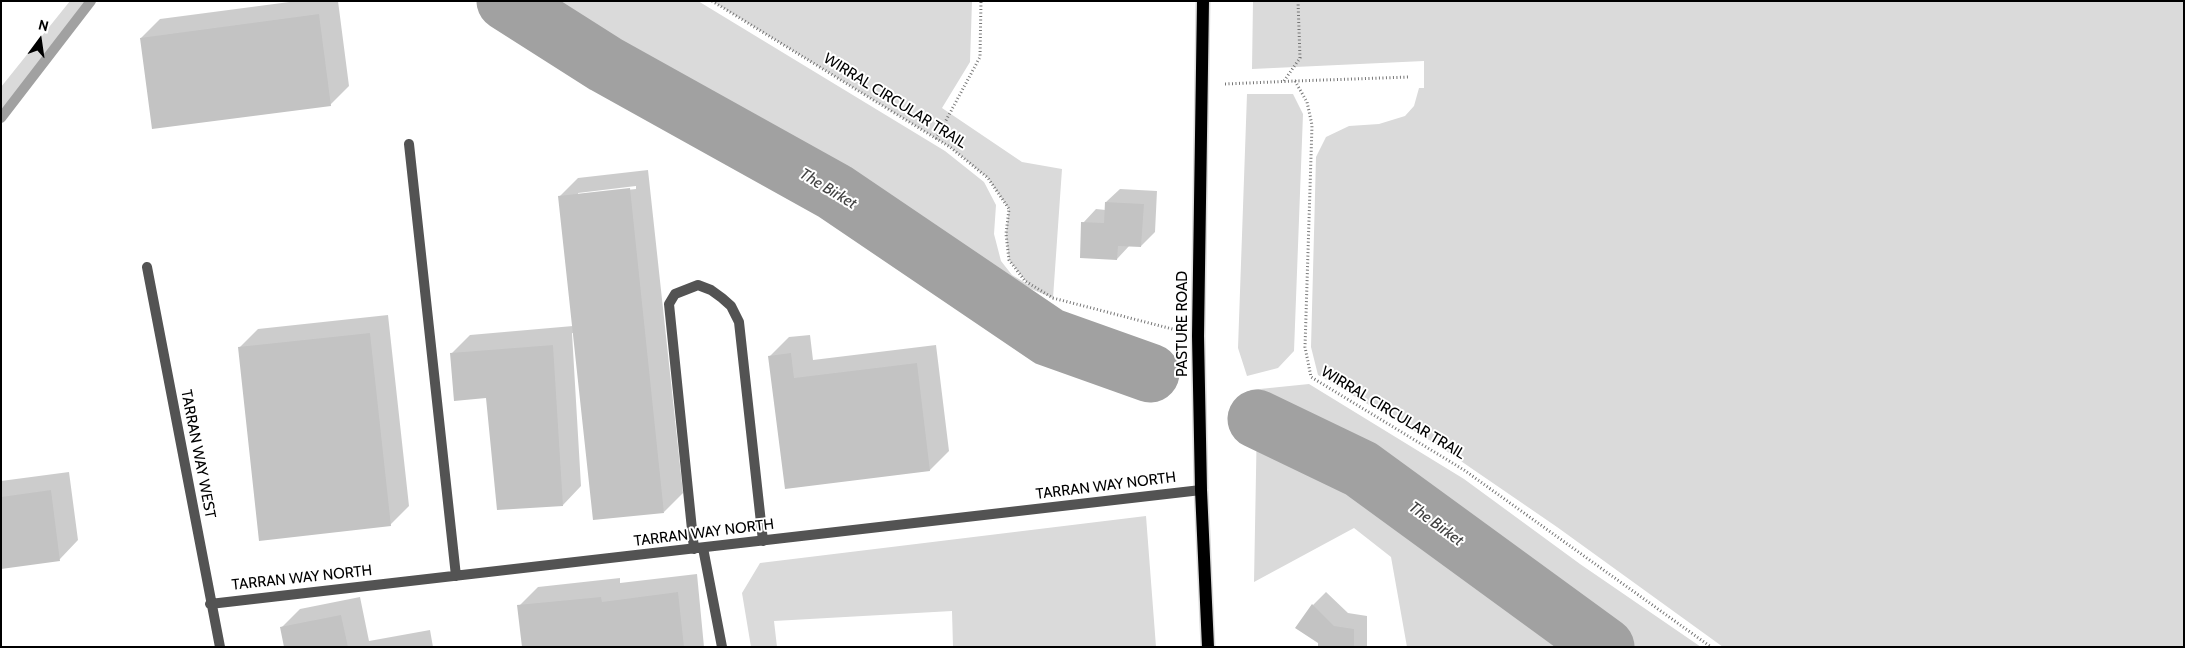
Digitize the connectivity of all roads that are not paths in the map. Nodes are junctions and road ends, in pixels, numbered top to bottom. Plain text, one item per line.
1 (1204, 1) edge
2 (408, 144) dead end
3 (147, 267) dead end
4 (1201, 490) junction
5 (763, 541) junction
6 (699, 549) junction
7 (456, 576) junction
8 (210, 604) junction
9 (220, 647) edge
10 (722, 647) edge
11 (1208, 647) edge

1 - 4 main road, PASTURE ROAD
2 - 7 lane
3 - 8 lane, TARRAN WAY WEST
4 - 5 lane, TARRAN WAY NORTH
4 - 11 main road, PASTURE ROAD
5 - 6 lane, TARRAN WAY NORTH
5 - 6 lane
6 - 7 lane, TARRAN WAY NORTH
6 - 10 lane
7 - 8 lane, TARRAN WAY NORTH
8 - 9 lane, TARRAN WAY WEST

